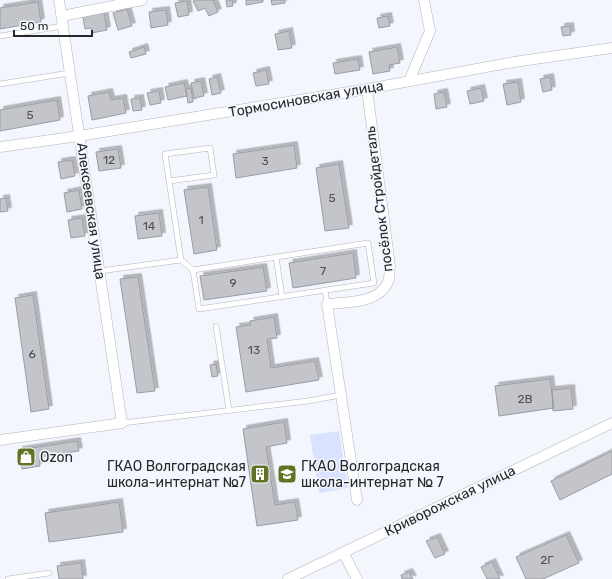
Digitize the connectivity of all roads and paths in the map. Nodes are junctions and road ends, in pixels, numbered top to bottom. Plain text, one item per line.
1 (59, 0) edge
2 (142, 0) edge
3 (424, 0) edge
4 (63, 21) junction
5 (0, 36) edge
6 (612, 48) edge
7 (69, 73) junction
8 (409, 81) junction
9 (0, 84) edge
10 (366, 89) junction
11 (79, 136) junction
12 (0, 147) edge
13 (169, 181) junction
14 (276, 257) junction
15 (181, 260) junction
16 (193, 270) junction
17 (100, 271) junction
18 (325, 290) junction
19 (282, 297) junction
20 (327, 304) junction
21 (216, 326) dead end
22 (341, 395) junction
23 (229, 410) junction
24 (122, 423) junction
25 (612, 423) edge
26 (0, 440) edge
27 (357, 500) dead end
28 (343, 552) junction
29 (49, 573) dead end
30 (8, 579) edge
31 (288, 579) edge
32 (357, 579) edge

1 - 4 street, Алексеевская улица
2 - 4 street
3 - 8 street
4 - 5 lane
4 - 7 street, Алексеевская улица
6 - 8 street, Тормосиновская улица
7 - 9 lane
7 - 11 street, Алексеевская улица
8 - 10 street, Тормосиновская улица
10 - 11 street, Тормосиновская улица
10 - 20 street, посёлок Стройдеталь
11 - 12 street, Тормосиновская улица
11 - 17 street, Алексеевская улица
13 - 13 lane
13 - 15 lane
14 - 16 lane
14 - 18 lane
14 - 19 lane
15 - 16 lane
15 - 17 lane
16 - 19 lane
17 - 24 street, Алексеевская улица
18 - 19 lane
18 - 20 lane
20 - 22 street
21 - 23 lane
22 - 23 lane
22 - 27 street
23 - 24 lane
24 - 26 street
25 - 28 street, Криворожская улица
28 - 31 street, Криворожская улица
28 - 32 street
29 - 30 lane

